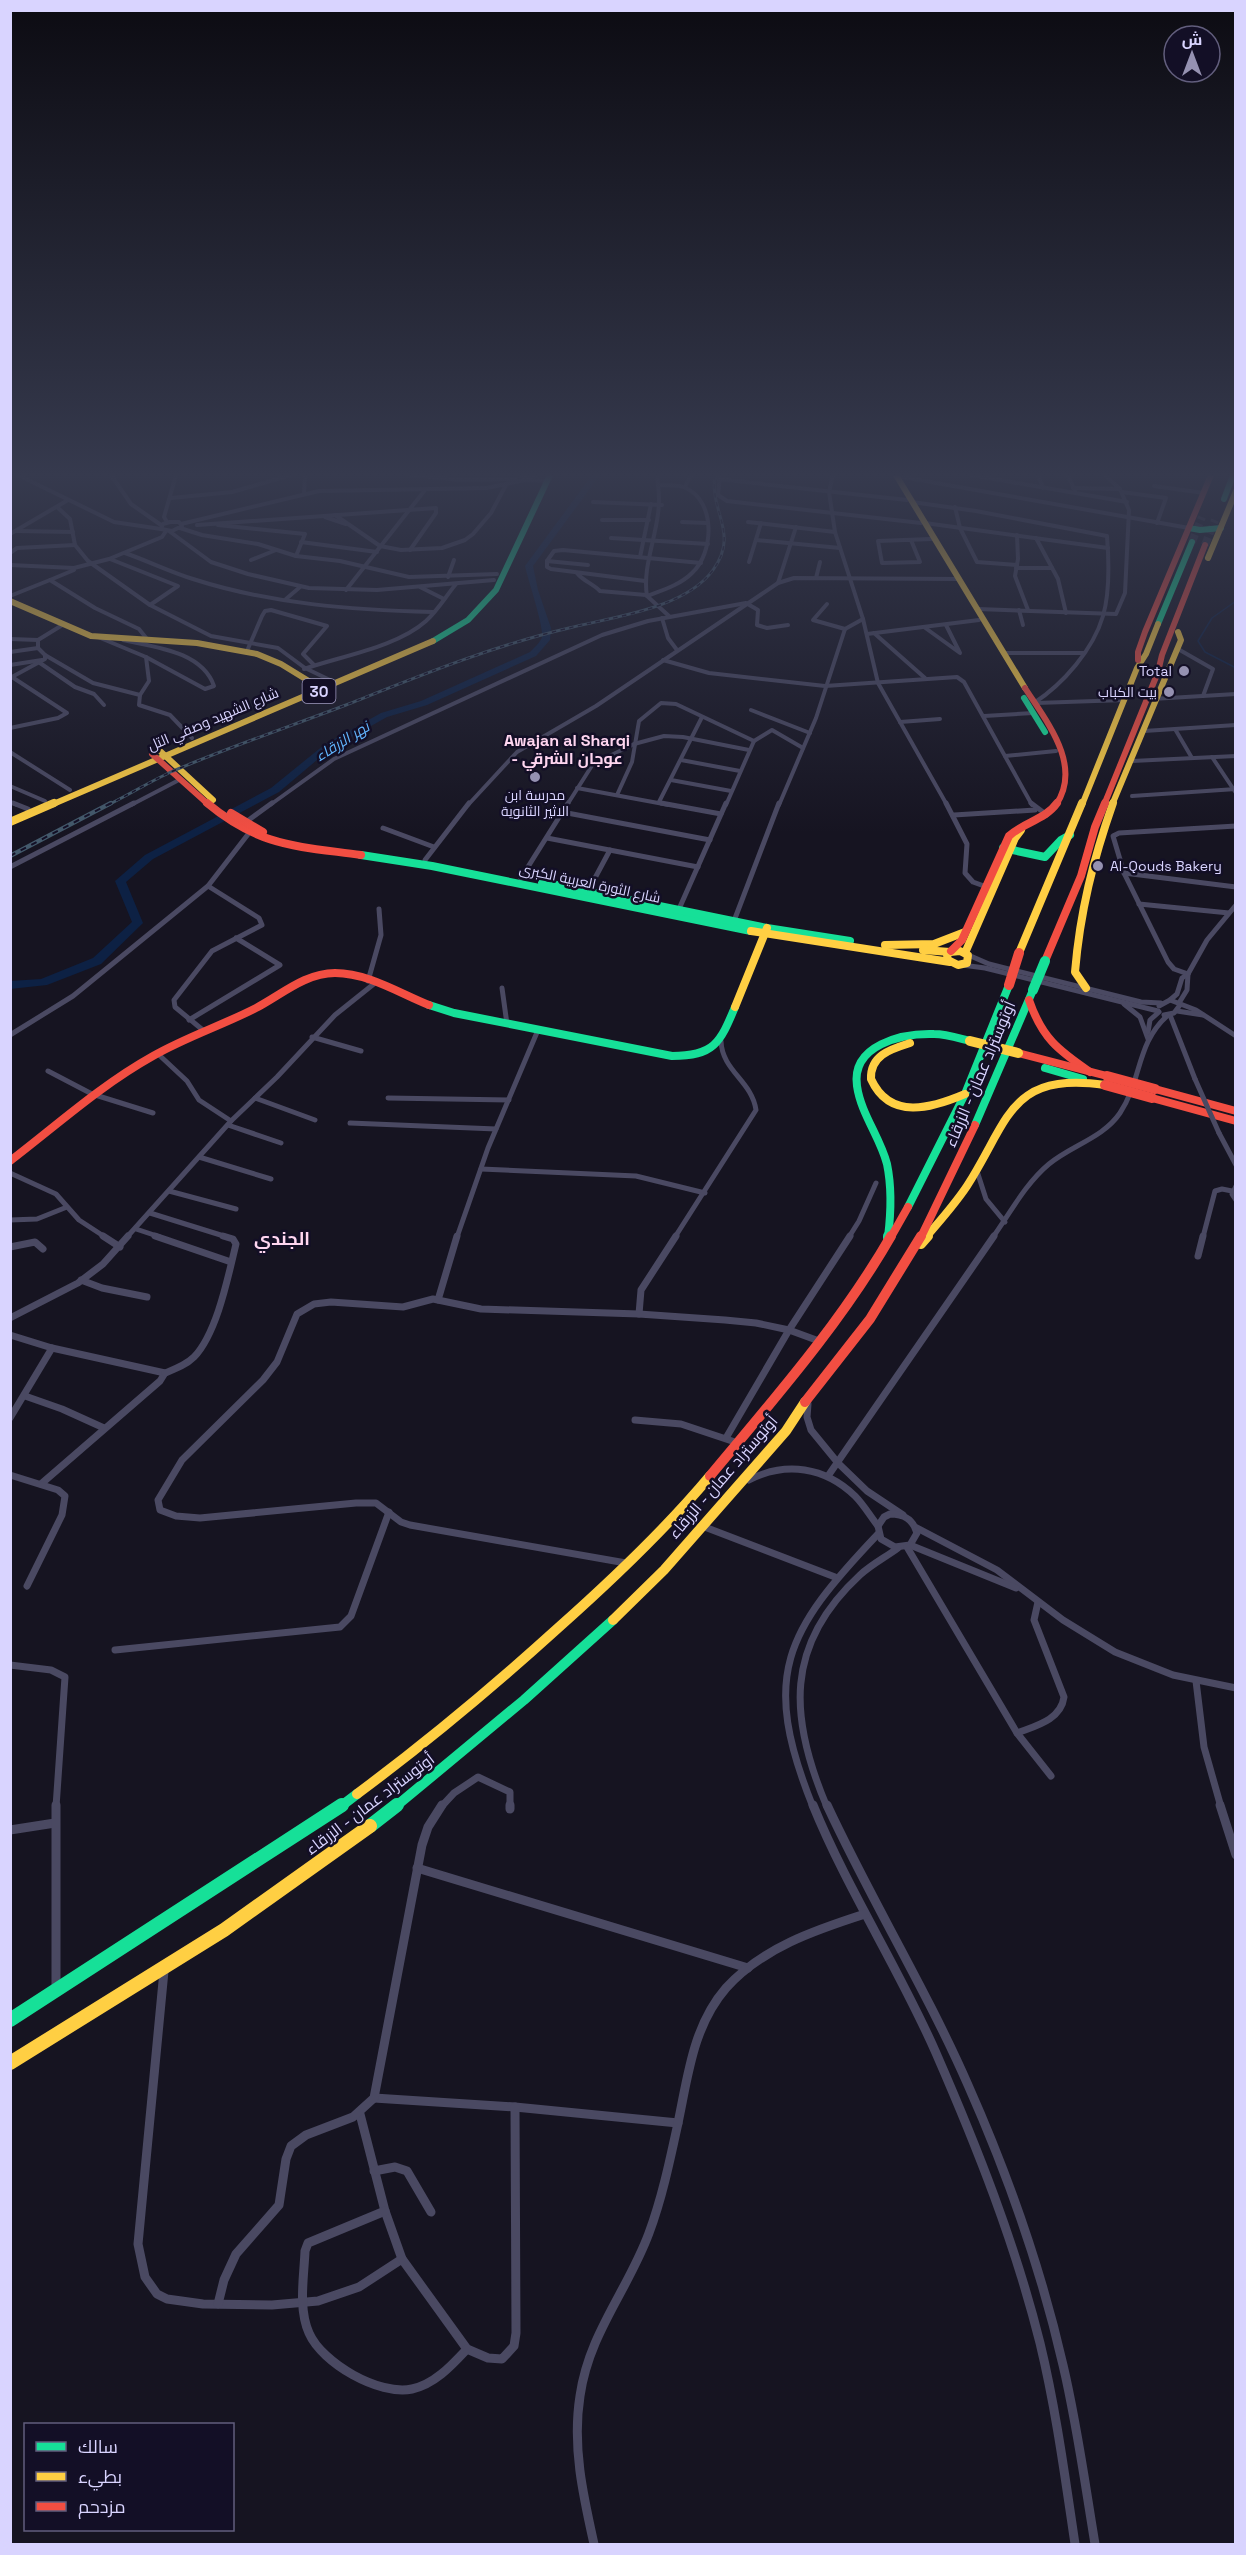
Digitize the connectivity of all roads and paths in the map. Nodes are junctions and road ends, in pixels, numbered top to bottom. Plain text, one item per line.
1 (73, 594) edge
2 (136, 594) edge
3 (165, 594) edge
4 (258, 594) edge
5 (292, 594) edge
6 (434, 594) edge
7 (448, 594) edge
8 (483, 594) edge
9 (493, 594) edge
10 (630, 594) edge
11 (650, 594) edge
12 (760, 594) edge
13 (855, 594) edge
14 (967, 594) edge
15 (1022, 594) edge
16 (1062, 594) edge
17 (1105, 594) edge
18 (1124, 594) edge
19 (1164, 594) edge
20 (1189, 594) edge
21 (1192, 594) edge
22 (646, 596) junction
23 (286, 599) junction
24 (444, 599) junction
25 (10, 601) edge
26 (746, 603) junction
27 (150, 604) junction
28 (827, 604) dead end
29 (1019, 610) junction
30 (1028, 610) junction
31 (433, 612) junction
32 (1066, 613) junction
33 (978, 614) junction
34 (1103, 615) junction
35 (669, 616) junction
36 (662, 618) junction
37 (863, 619) junction
38 (64, 624) junction
39 (788, 625) dead end
40 (946, 625) junction
41 (1023, 625) dead end
42 (924, 627) junction
43 (845, 629) junction
44 (1178, 632) junction
45 (874, 633) junction
46 (867, 634) junction
47 (97, 637) junction
48 (116, 638) junction
49 (10, 639) edge
50 (147, 639) junction
51 (38, 640) junction
52 (250, 647) junction
53 (38, 648) junction
54 (1178, 649) junction
55 (677, 650) junction
56 (10, 652) edge
57 (1004, 653) junction
58 (1084, 653) junction
59 (146, 657) junction
60 (43, 659) junction
61 (663, 660) junction
62 (10, 665) edge
63 (314, 665) junction
64 (1159, 668) junction
65 (300, 670) junction
66 (11, 678) edge
67 (925, 678) junction
68 (332, 681) junction
69 (878, 683) junction
70 (825, 686) junction
71 (313, 689) junction
72 (1236, 694) edge
73 (140, 695) junction
74 (1203, 696) junction
75 (1151, 699) junction
76 (1125, 700) junction
77 (104, 705) dead end
78 (1034, 708) junction
79 (751, 710) dead end
80 (984, 716) junction
81 (702, 717) junction
82 (940, 719) dead end
83 (900, 722) junction
84 (1236, 725) edge
85 (10, 728) edge
86 (1175, 729) junction
87 (1144, 731) junction
88 (810, 733) junction
89 (192, 738) junction
90 (691, 739) junction
91 (754, 741) junction
92 (634, 744) junction
93 (803, 748) junction
94 (749, 750) junction
95 (10, 752) edge
96 (164, 756) junction
97 (1005, 756) junction
98 (1060, 756) junction
99 (1236, 756) edge
100 (1212, 757) junction
101 (1192, 758) junction
102 (681, 760) junction
103 (1132, 761) junction
104 (740, 771) junction
105 (179, 780) junction
106 (671, 780) junction
107 (10, 786) edge
108 (577, 788) junction
109 (70, 790) junction
110 (1235, 790) edge
111 (731, 791) junction
112 (617, 795) junction
113 (1132, 796) dead end
114 (45, 801) junction
115 (10, 802) edge
116 (659, 802) junction
117 (28, 809) junction
118 (1035, 810) junction
119 (562, 812) junction
120 (721, 814) junction
121 (954, 815) junction
122 (1048, 815) junction
123 (10, 816) edge
124 (233, 818) junction
125 (10, 822) edge
126 (1236, 826) edge
127 (383, 828) dead end
128 (1070, 835) junction
129 (547, 838) junction
130 (710, 840) junction
131 (434, 847) junction
132 (610, 850) junction
133 (1006, 851) junction
134 (425, 860) junction
135 (10, 867) edge
136 (698, 867) junction
137 (1124, 873) junction
138 (1053, 876) junction
139 (1086, 877) junction
140 (521, 878) junction
141 (208, 886) junction
142 (984, 886) junction
143 (1236, 887) edge
144 (588, 891) junction
145 (1139, 904) junction
146 (1236, 905) edge
147 (380, 909) dead end
148 (679, 909) junction
149 (1229, 914) junction
150 (736, 925) junction
151 (766, 931) junction
152 (965, 932) junction
153 (236, 938) junction
154 (795, 940) junction
155 (885, 945) junction
156 (759, 949) junction
157 (957, 956) junction
158 (1188, 974) junction
159 (372, 982) junction
160 (502, 988) dead end
161 (1086, 988) junction
162 (1031, 995) junction
163 (1170, 1000) junction
164 (1121, 1002) junction
165 (1161, 1003) junction
166 (1179, 1006) junction
167 (1159, 1011) junction
168 (1169, 1015) junction
169 (189, 1020) junction
170 (507, 1024) junction
171 (538, 1030) junction
172 (204, 1031) junction
173 (10, 1035) edge
174 (1236, 1036) edge
175 (312, 1038) junction
176 (1148, 1039) junction
177 (721, 1041) junction
178 (969, 1044) junction
179 (361, 1051) dead end
180 (157, 1053) junction
181 (48, 1071) dead end
182 (1099, 1079) junction
183 (1154, 1093) junction
184 (93, 1094) junction
185 (965, 1094) junction
186 (255, 1098) junction
187 (388, 1098) dead end
188 (509, 1100) junction
189 (1236, 1111) edge
190 (153, 1113) dead end
191 (315, 1120) dead end
192 (1236, 1121) edge
193 (230, 1123) junction
194 (350, 1123) dead end
195 (496, 1129) junction
196 (281, 1143) dead end
197 (13, 1157) edge
198 (199, 1157) junction
199 (1236, 1165) edge
200 (481, 1169) junction
201 (977, 1171) junction
202 (10, 1173) edge
203 (270, 1179) dead end
204 (876, 1183) dead end
205 (1234, 1188) edge
206 (169, 1191) junction
207 (705, 1194) junction
208 (1236, 1200) edge
209 (67, 1207) junction
210 (236, 1209) dead end
211 (150, 1214) junction
212 (10, 1220) edge
213 (1005, 1222) junction
214 (136, 1229) junction
215 (887, 1246) junction
216 (10, 1247) edge
217 (120, 1247) junction
218 (43, 1249) dead end
219 (910, 1255) junction
220 (1198, 1256) dead end
221 (231, 1262) junction
222 (81, 1280) junction
223 (147, 1297) dead end
224 (438, 1300) junction
225 (639, 1314) junction
226 (10, 1318) edge
227 (789, 1330) junction
228 (10, 1335) edge
229 (820, 1342) junction
230 (52, 1348) junction
231 (165, 1372) junction
232 (25, 1396) junction
233 (809, 1396) junction
234 (10, 1418) edge
235 (635, 1420) dead end
236 (104, 1428) junction
237 (726, 1438) junction
238 (738, 1443) junction
239 (838, 1463) junction
240 (10, 1475) edge
241 (828, 1476) junction
242 (41, 1484) junction
243 (731, 1492) junction
244 (389, 1512) junction
245 (903, 1515) junction
246 (702, 1526) junction
247 (917, 1528) junction
248 (878, 1530) junction
249 (905, 1547) junction
250 (629, 1564) junction
251 (836, 1576) junction
252 (27, 1586) dead end
253 (1024, 1592) junction
254 (1038, 1602) junction
255 (115, 1650) dead end
256 (10, 1665) edge
257 (1196, 1681) junction
258 (1236, 1688) edge
259 (1017, 1733) junction
260 (1051, 1776) dead end
261 (510, 1809) dead end
262 (55, 1823) junction
263 (10, 1830) edge
264 (1236, 1855) edge
265 (417, 1868) junction
266 (866, 1914) junction
267 (748, 1968) junction
268 (164, 1969) junction
269 (911, 1969) junction
270 (899, 1976) junction
271 (56, 1991) junction
272 (10, 2020) edge
273 (11, 2063) edge
274 (374, 2098) junction
275 (515, 2107) junction
276 (360, 2114) junction
277 (678, 2122) junction
278 (374, 2171) junction
279 (385, 2211) junction
280 (431, 2212) dead end
281 (402, 2259) junction
282 (218, 2304) junction
283 (304, 2304) junction
284 (467, 2349) junction
285 (594, 2544) edge
286 (1075, 2544) edge
287 (1095, 2544) edge

1 - 50 street
2 - 27 street
3 - 27 street
4 - 23 street
5 - 23 street
6 - 24 street
7 - 24 street
8 - 68 main road, شارع الشهيد وصفي التل / 30
9 - 96 main road, شارع الشهيد وصفي التل / 30
10 - 22 street
11 - 22 street
12 - 26 street
13 - 37 street
14 - 33 main road
15 - 30 street
16 - 32 street
17 - 34 street
18 - 34 street
19 - 76 main road, أوتوستراد عمان - الزرقاء
20 - 64 main road, أوتوستراد عمان - الزرقاء
21 - 44 main road, أوتوستراد عمان - الزرقاء
22 - 35 street
23 - 31 street
24 - 31 street
25 - 38 main road
26 - 35 street
26 - 39 street
26 - 55 street
27 - 52 street
28 - 43 street
29 - 30 street
29 - 33 street
29 - 41 street
30 - 32 street
31 - 63 street
32 - 34 street
33 - 40 street
33 - 57 main road
33 - 78 main road
34 - 58 street
35 - 36 street
36 - 55 street
36 - 124 street
37 - 43 street
37 - 46 street
38 - 47 main road
38 - 51 street
40 - 42 street
40 - 42 street
42 - 45 street
43 - 70 street
44 - 54 main road
44 - 64 main road, أوتوستراد عمان - الزرقاء
45 - 46 street
45 - 67 street
46 - 69 street
47 - 48 main road
47 - 59 street
48 - 50 main road
48 - 59 street
49 - 51 street
50 - 52 main road
51 - 53 street
52 - 63 street
52 - 65 main road
53 - 56 street
53 - 60 street
54 - 74 street
54 - 75 main road
55 - 61 street
57 - 58 street
57 - 78 main road
58 - 78 street
59 - 73 street
60 - 62 street
60 - 66 street
60 - 73 street
60 - 77 street
61 - 70 street
61 - 131 street
63 - 65 street
64 - 75 main road, أوتوستراد عمان - الزرقاء
65 - 68 street
65 - 71 main road
66 - 85 street
67 - 69 street
67 - 80 street
68 - 71 main road, شارع الشهيد وصفي التل / 30
69 - 70 street
69 - 83 street
70 - 88 street
71 - 89 main road, شارع الشهيد وصفي التل / 30
72 - 74 street
73 - 89 street
74 - 75 street
75 - 87 main road
75 - 139 main road, أوتوستراد عمان - الزرقاء
76 - 78 street
76 - 128 main road, أوتوستراد عمان - الزرقاء
78 - 80 street
78 - 98 main road
79 - 88 street
80 - 97 street
81 - 90 street
81 - 91 street
81 - 92 street
82 - 83 street
83 - 121 street
84 - 86 street
86 - 87 street
86 - 101 street
87 - 103 main road
88 - 93 street
89 - 96 main road, شارع الشهيد وصفي التل / 30
90 - 92 street
90 - 94 street
90 - 102 street
91 - 93 street
91 - 94 street
92 - 108 street
92 - 112 street
93 - 150 street
94 - 104 street
95 - 109 street
96 - 105 main road
96 - 109 main road, شارع الشهيد وصفي التل / 30
96 - 124 main road
96 - 125 main road, شارع الشهيد وصفي التل
97 - 98 street
97 - 118 street
98 - 122 main road
99 - 100 street
100 - 101 street
100 - 110 street
101 - 103 street
102 - 104 street
102 - 106 street
103 - 139 main road
104 - 111 street
105 - 124 main road
105 - 135 street
106 - 111 street
106 - 116 street
107 - 114 street
108 - 112 street
108 - 119 street
109 - 114 main road, شارع الشهيد وصفي التل / 30
110 - 113 street
111 - 120 street
112 - 116 street
114 - 117 main road, شارع الشهيد وصفي التل / 30
115 - 117 street
116 - 120 street
117 - 123 main road, شارع الشهيد وصفي التل / 30
118 - 121 street
118 - 122 street
119 - 129 street
119 - 130 street
120 - 130 street
121 - 142 street
122 - 133 main road
124 - 134 main road, شارع الثورة العربية الكبرى
124 - 141 street
124 - 150 main road, شارع الثورة العربية الكبرى
126 - 137 street
127 - 131 street
128 - 133 main road
128 - 138 main road, أوتوستراد عمان - الزرقاء
129 - 132 street
129 - 140 street
130 - 136 street
131 - 134 street
132 - 136 street
132 - 144 street
133 - 138 main road
133 - 142 main road
133 - 157 main road
134 - 140 main road, شارع الثورة العربية الكبرى
136 - 148 street
137 - 143 street
137 - 145 street
138 - 185 main road, أوتوستراد عمان - الزرقاء, bridge
139 - 161 main road
139 - 162 main road, أوتوستراد عمان - الزرقاء, bridge
140 - 144 main road, شارع الثورة العربية الكبرى
141 - 153 street
141 - 173 street
142 - 152 main road
144 - 148 main road, شارع الثورة العربية الكبرى
145 - 149 street
145 - 158 street
146 - 149 street
147 - 159 street
148 - 150 main road, شارع الثورة العربية الكبرى
149 - 158 street
150 - 151 main road, شارع الثورة العربية الكبرى
150 - 156 main road
151 - 154 main road, شارع الثورة العربية الكبرى
151 - 155 main road, شارع الثورة العربية الكبرى
151 - 156 main road
152 - 155 main road
152 - 157 main road
153 - 169 street
153 - 169 street
154 - 156 main road
154 - 157 main road, شارع الثورة العربية الكبرى
155 - 157 main road, شارع الثورة العربية الكبرى
156 - 177 main road
157 - 161 street
157 - 164 street
158 - 163 street
158 - 166 street
159 - 170 main road
159 - 172 main road
159 - 175 street
160 - 170 street
161 - 165 street
162 - 182 main road
162 - 219 main road, أوتوستراد عمان - الزرقاء
163 - 165 street
163 - 166 street
164 - 167 street
164 - 176 street
165 - 167 street
166 - 168 street
166 - 174 street
167 - 168 street
167 - 176 street
168 - 176 street
168 - 199 street, bridge
169 - 172 street
170 - 171 main road
171 - 177 main road
171 - 188 street
172 - 180 main road
175 - 179 street
175 - 186 street
176 - 213 street
177 - 207 street
178 - 182 main road, bridge
178 - 185 main road
178 - 215 main road
180 - 184 main road
180 - 193 street
181 - 184 street
182 - 183 main road, bridge
182 - 201 main road
183 - 189 main road
183 - 192 main road
184 - 190 street
184 - 197 main road
185 - 215 main road, أوتوستراد عمان - الزرقاء
186 - 191 street
186 - 193 street
187 - 188 street
188 - 195 street
193 - 196 street
193 - 198 street
194 - 195 street
195 - 200 street
198 - 203 street
198 - 206 street
200 - 207 street
200 - 224 street
201 - 213 street
201 - 219 main road
202 - 209 street
204 - 227 street
205 - 208 street
205 - 220 street
206 - 210 street
206 - 211 street
207 - 225 street
209 - 212 street
209 - 217 street
211 - 214 street
211 - 221 street
213 - 239 street
214 - 217 street
214 - 221 street
215 - 229 main road, أوتوستراد عمان - الزرقاء
216 - 218 street
217 - 222 street
219 - 233 main road, أوتوستراد عمان - الزرقاء
221 - 231 street
222 - 223 street
222 - 226 street
224 - 225 street
224 - 244 street
225 - 227 street
227 - 229 street
227 - 237 street
228 - 230 street
229 - 238 main road, أوتوستراد عمان - الزرقاء
230 - 231 street
230 - 232 street
231 - 236 street
232 - 234 street
232 - 236 street
233 - 239 street
233 - 243 main road, أوتوستراد عمان - الزرقاء
235 - 237 street
236 - 242 street
237 - 238 street
238 - 250 main road, أوتوستراد عمان - الزرقاء
239 - 241 street
239 - 245 street
240 - 242 street
241 - 243 street
241 - 248 street
242 - 252 street
243 - 246 main road, أوتوستراد عمان - الزرقاء
244 - 250 street
244 - 255 street
245 - 247 street
245 - 248 street
246 - 251 street
246 - 268 main road, أوتوستراد عمان - الزرقاء
247 - 249 street
247 - 253 street
248 - 249 street
248 - 251 street
249 - 253 street
249 - 259 street
249 - 269 street
250 - 271 main road, أوتوستراد عمان - الزرقاء
251 - 266 street
253 - 254 street
254 - 257 street
254 - 259 street
256 - 262 street
257 - 258 street
257 - 264 street
259 - 260 street
261 - 265 street
262 - 263 street
262 - 271 street
265 - 267 street
265 - 274 street
266 - 267 street
266 - 270 street
267 - 277 street
268 - 273 main road, أوتوستراد عمان - الزرقاء
268 - 282 street
269 - 270 street
269 - 287 street
270 - 286 street
271 - 272 main road, أوتوستراد عمان - الزرقاء
274 - 275 street
274 - 276 street
275 - 277 street
275 - 284 street
276 - 278 street
276 - 282 street
277 - 285 street
278 - 279 street
278 - 280 street
279 - 281 street
279 - 283 street
281 - 283 street
281 - 284 street
282 - 283 street
283 - 284 street

